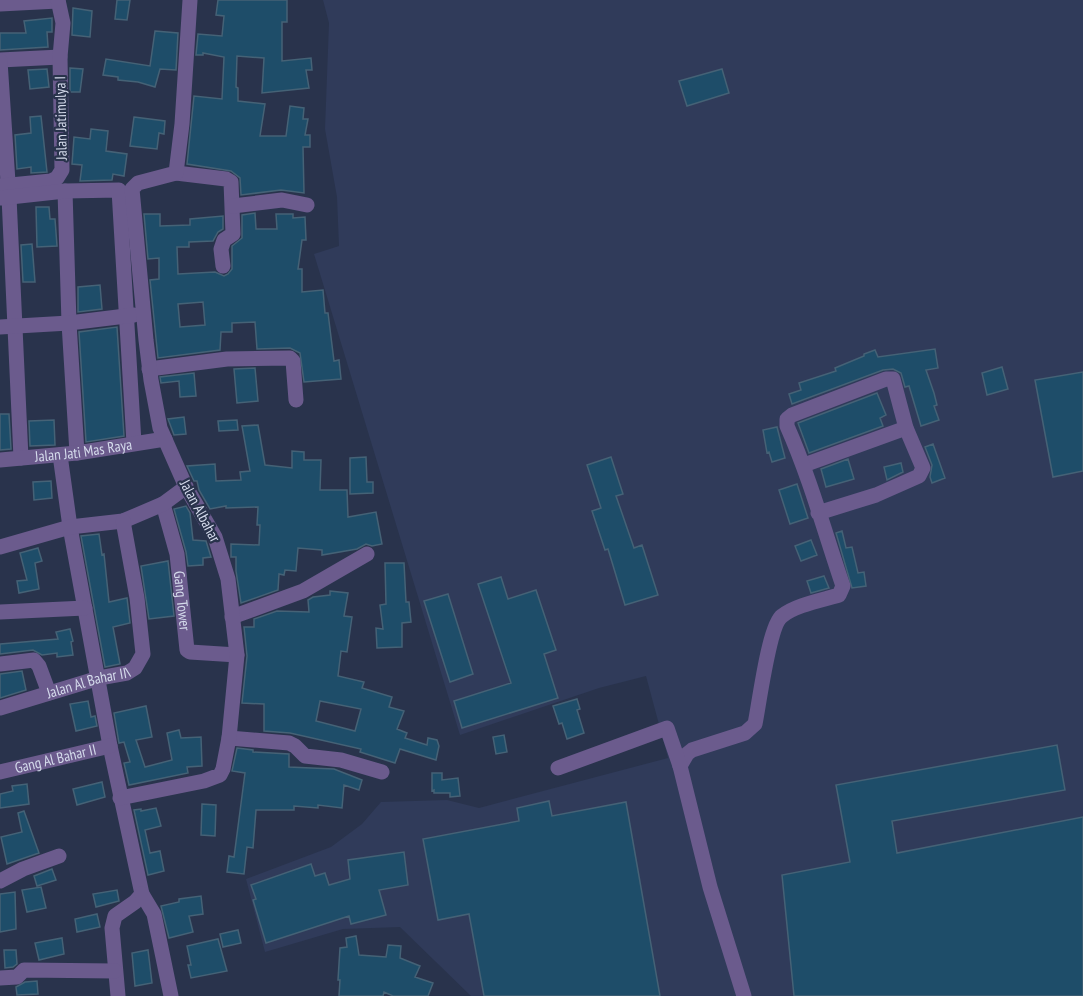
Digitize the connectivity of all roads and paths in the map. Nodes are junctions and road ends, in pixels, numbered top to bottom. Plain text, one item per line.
1 (190, 0) edge
2 (58, 1) edge
3 (0, 4) edge
4 (60, 57) junction
5 (0, 61) edge
6 (176, 172) junction
7 (65, 191) junction
8 (4, 192) edge
9 (307, 205) dead end
10 (233, 206) junction
11 (223, 266) dead end
12 (143, 313) junction
13 (126, 316) junction
14 (69, 323) junction
15 (8, 327) edge
16 (150, 374) junction
17 (130, 381) junction
18 (296, 400) dead end
19 (906, 428) junction
20 (165, 439) junction
21 (134, 443) junction
22 (77, 453) junction
23 (60, 455) junction
24 (21, 458) junction
25 (0, 460) edge
26 (804, 465) junction
27 (186, 487) junction
28 (163, 504) junction
29 (818, 513) junction
30 (123, 521) junction
31 (70, 527) junction
32 (0, 547) edge
33 (367, 554) dead end
34 (85, 608) junction
35 (0, 612) edge
36 (232, 617) junction
37 (237, 655) junction
38 (0, 664) edge
39 (99, 678) junction
40 (49, 693) junction
41 (0, 708) edge
42 (229, 738) junction
43 (110, 746) junction
44 (680, 766) junction
45 (558, 768) dead end
46 (0, 772) edge
47 (382, 772) dead end
48 (120, 798) junction
49 (59, 856) dead end
50 (0, 881) edge
51 (142, 894) junction
52 (115, 970) junction
53 (0, 978) edge
54 (118, 996) edge
55 (171, 996) edge
56 (744, 996) edge

1 - 6 street
2 - 3 street
2 - 4 street, Jalan Jatimulya I
4 - 5 street
4 - 8 street, Jalan Jatimulya I
5 - 8 street
6 - 10 street
6 - 12 street, Jalan Albahar
7 - 8 street
7 - 13 street
7 - 14 street
8 - 15 street
9 - 10 street
10 - 11 street
12 - 13 street
12 - 16 street, Jalan Albahar
13 - 14 street
13 - 17 street
14 - 15 street
14 - 22 street
15 - 24 street
16 - 17 street
16 - 18 street
16 - 20 street, Jalan Albahar
17 - 21 street
19 - 26 street
19 - 26 street
19 - 29 street
20 - 21 street, Jalan Jati Mas Raya
20 - 27 street, Jalan Albahar
21 - 22 street, Jalan Jati Mas Raya
22 - 23 street, Jalan Jati Mas Raya
23 - 24 street, Jalan Jati Mas Raya
23 - 31 street
24 - 25 street, Jalan Jati Mas Raya
26 - 29 street
27 - 28 street
27 - 36 street, Jalan Albahar
28 - 30 street
28 - 37 street, Gang Tower
29 - 44 street
30 - 31 street
30 - 39 street, Jalan Al Bahar III
31 - 32 street
31 - 34 street
33 - 36 street
34 - 35 street
34 - 39 street
36 - 37 street, Jalan Albahar
37 - 42 street, Jalan Albahar
38 - 40 street
39 - 40 street, Jalan Al Bahar III
39 - 43 street
40 - 41 street, Jalan Al Bahar III
42 - 47 street
42 - 48 street, Jalan Albahar
43 - 46 street, Gang Al Bahar II
43 - 48 street
44 - 45 street
44 - 56 street
48 - 51 street
49 - 50 street
51 - 52 street
51 - 55 street
52 - 53 street
52 - 54 street

